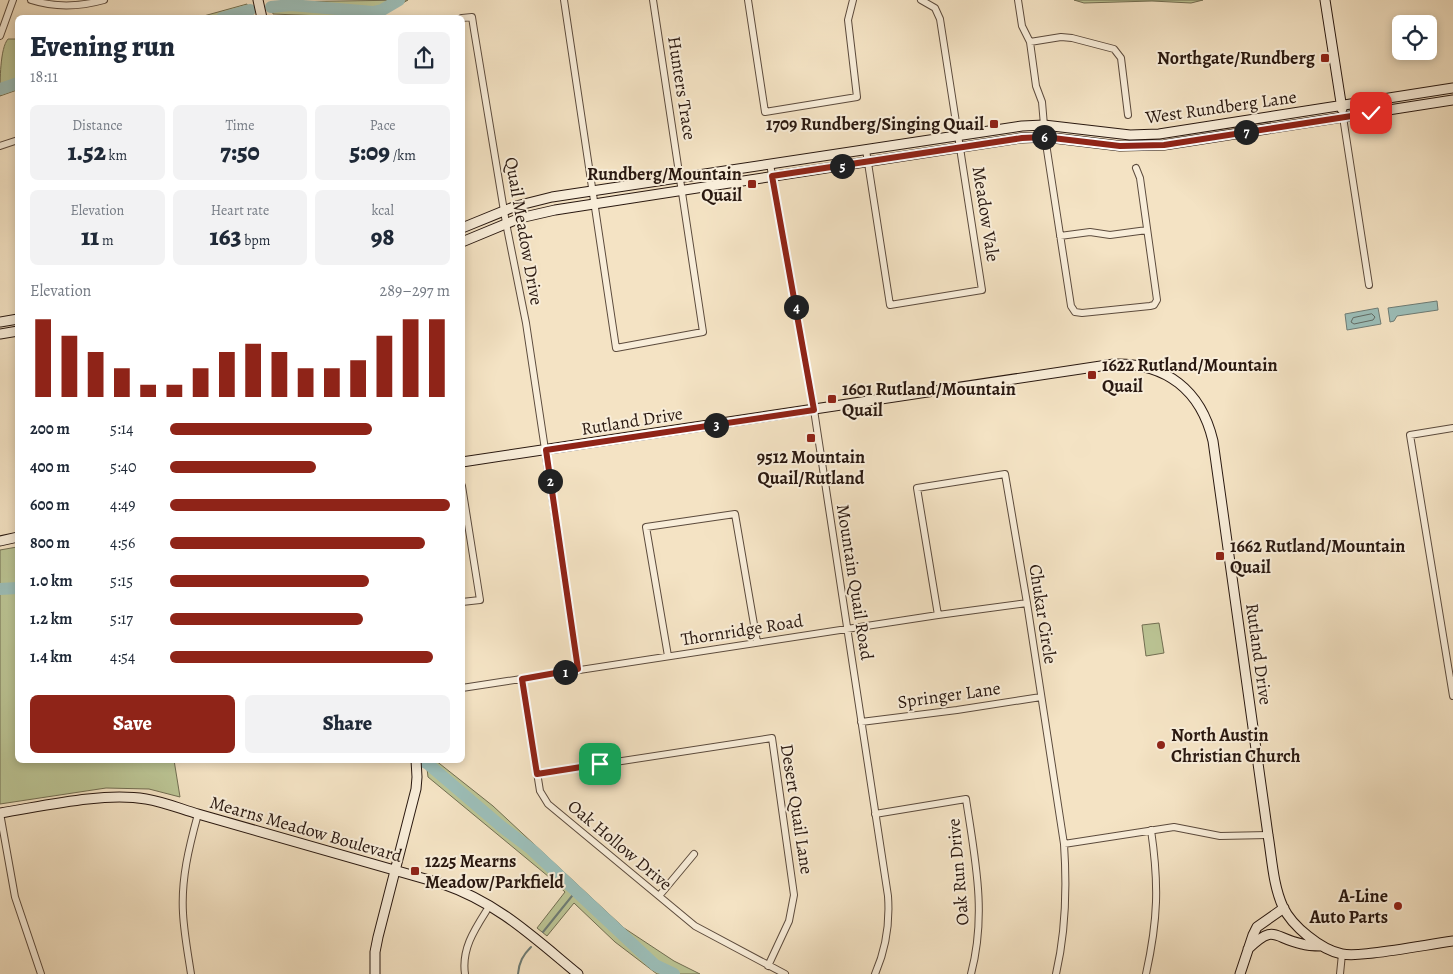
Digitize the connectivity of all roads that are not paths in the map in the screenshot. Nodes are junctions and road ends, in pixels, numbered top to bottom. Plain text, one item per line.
1 (13, 0) edge
2 (31, 0) edge
3 (104, 0) edge
4 (258, 0) edge
5 (564, 0) edge
6 (653, 0) edge
7 (748, 0) edge
8 (853, 0) edge
9 (921, 0) edge
10 (1018, 0) edge
11 (1325, 0) edge
12 (261, 15) edge
13 (465, 17) edge
14 (0, 36) edge
15 (1030, 42) junction
16 (1453, 88) edge
17 (1453, 100) edge
18 (1341, 106) junction
19 (1128, 115) dead end
20 (1343, 117) junction
21 (1044, 125) junction
22 (1179, 131) junction
23 (958, 136) junction
24 (1044, 137) junction
25 (15, 141) edge
26 (1181, 143) junction
27 (0, 146) edge
28 (960, 147) junction
29 (866, 150) junction
30 (868, 162) junction
31 (770, 164) junction
32 (1136, 168) dead end
33 (772, 176) junction
34 (680, 178) junction
35 (682, 190) junction
36 (593, 191) junction
37 (595, 204) junction
38 (504, 211) junction
39 (506, 223) junction
40 (465, 227) edge
41 (1148, 230) junction
42 (1060, 236) junction
43 (465, 241) edge
44 (1369, 285) dead end
45 (15, 320) edge
46 (0, 322) edge
47 (15, 332) edge
48 (0, 334) edge
49 (814, 410) junction
50 (1453, 428) edge
51 (546, 450) junction
52 (465, 462) edge
53 (465, 505) edge
54 (15, 538) edge
55 (0, 540) edge
56 (465, 602) edge
57 (1026, 602) junction
58 (938, 615) junction
59 (847, 629) junction
60 (758, 642) junction
61 (668, 656) junction
62 (578, 669) junction
63 (522, 679) junction
64 (465, 688) edge
65 (1041, 696) junction
66 (1453, 696) edge
67 (861, 722) junction
68 (416, 763) edge
69 (537, 774) junction
70 (0, 813) edge
71 (198, 814) junction
72 (875, 814) junction
73 (1151, 830) junction
74 (1268, 836) junction
75 (1064, 844) junction
76 (694, 854) dead end
77 (395, 872) junction
78 (659, 896) junction
79 (490, 905) junction
80 (1284, 908) junction
81 (1453, 941) edge
82 (1323, 946) junction
83 (1248, 949) junction
84 (1342, 954) junction
85 (768, 966) junction
86 (41, 974) edge
87 (191, 974) edge
88 (375, 974) edge
89 (465, 974) edge
90 (578, 974) edge
91 (785, 974) edge
92 (875, 974) edge
93 (971, 974) edge
94 (1056, 974) edge
95 (1146, 974) edge
96 (1240, 974) edge
97 (1340, 974) edge

1 - 14 street
2 - 3 street
4 - 12 street
5 - 36 street
6 - 34 street, Hunters Trace
7 - 8 street
9 - 23 street, Meadow Vale
10 - 15 street
11 - 18 street
13 - 38 street, Quail Meadow Drive
15 - 19 street
15 - 21 street
16 - 18 street, West Rundberg Lane
17 - 20 street, West Rundberg Lane
18 - 20 street
18 - 22 street, West Rundberg Lane
20 - 26 street, West Rundberg Lane
20 - 44 street
21 - 22 street, West Rundberg Lane
21 - 23 street, West Rundberg Lane
21 - 24 street
22 - 26 street
23 - 28 street, Meadow Vale
23 - 29 street, West Rundberg Lane
24 - 26 street, West Rundberg Lane
24 - 28 street, West Rundberg Lane
24 - 42 street
25 - 27 street
28 - 30 street, West Rundberg Lane
28 - 30 street, Meadow Vale
29 - 30 street
29 - 31 street, West Rundberg Lane
30 - 33 street, West Rundberg Lane
31 - 33 street, Mountain Quail Road
31 - 34 street, West Rundberg Lane
32 - 41 street
33 - 35 street, West Rundberg Lane
33 - 49 street, Mountain Quail Road
34 - 35 street, Hunters Trace
34 - 36 street, West Rundberg Lane
35 - 37 street, West Rundberg Lane
35 - 37 street, Hunters Trace
36 - 37 street
36 - 38 street, West Rundberg Lane
37 - 39 street, West Rundberg Lane
38 - 39 street, Quail Meadow Drive
38 - 40 street, West Rundberg Lane
39 - 43 street, West Rundberg Lane
39 - 51 street, Quail Meadow Drive
41 - 42 street
41 - 42 street
45 - 46 street
47 - 48 street
49 - 51 street, Rutland Drive
49 - 59 street, Mountain Quail Road
49 - 74 street, Rutland Drive
50 - 66 street
51 - 52 street, Rutland Drive
51 - 62 street, Quail Meadow Drive
53 - 56 street
54 - 55 street
57 - 58 street, Thornridge Road
57 - 58 street, Chukar Circle
57 - 65 street, Chukar Circle
58 - 59 street, Thornridge Road
59 - 60 street, Thornridge Road
59 - 67 street, Mountain Quail Road
60 - 61 street, Thornridge Road
60 - 61 street
61 - 62 street, Thornridge Road
62 - 63 street, Thornridge Road
63 - 64 street, Thornridge Road
63 - 69 street, Oak Hollow Drive
65 - 67 street, Springer Lane
65 - 75 street, Chukar Circle
67 - 72 street, Mountain Quail Road
68 - 77 street
69 - 78 street, Oak Hollow Drive
69 - 85 street, Desert Quail Lane
70 - 71 street, Mearns Meadow Boulevard
70 - 86 street
71 - 77 street, Mearns Meadow Boulevard
71 - 87 street
72 - 92 street, Mountain Quail Road
72 - 93 street, Oak Run Drive
73 - 74 street
73 - 75 street
73 - 95 street
74 - 80 street, Rutland Drive
75 - 94 street, Chukar Circle
76 - 78 street
77 - 79 street, Mearns Meadow Boulevard
77 - 88 street
78 - 85 street, Oak Hollow Drive
79 - 89 street
79 - 90 street, Mearns Meadow Boulevard
80 - 82 street, Rutland Drive
80 - 83 street
81 - 84 street, Rutland Drive
82 - 83 street
82 - 84 street, Rutland Drive
83 - 96 street
84 - 97 street
85 - 91 street, Oak Hollow Drive

